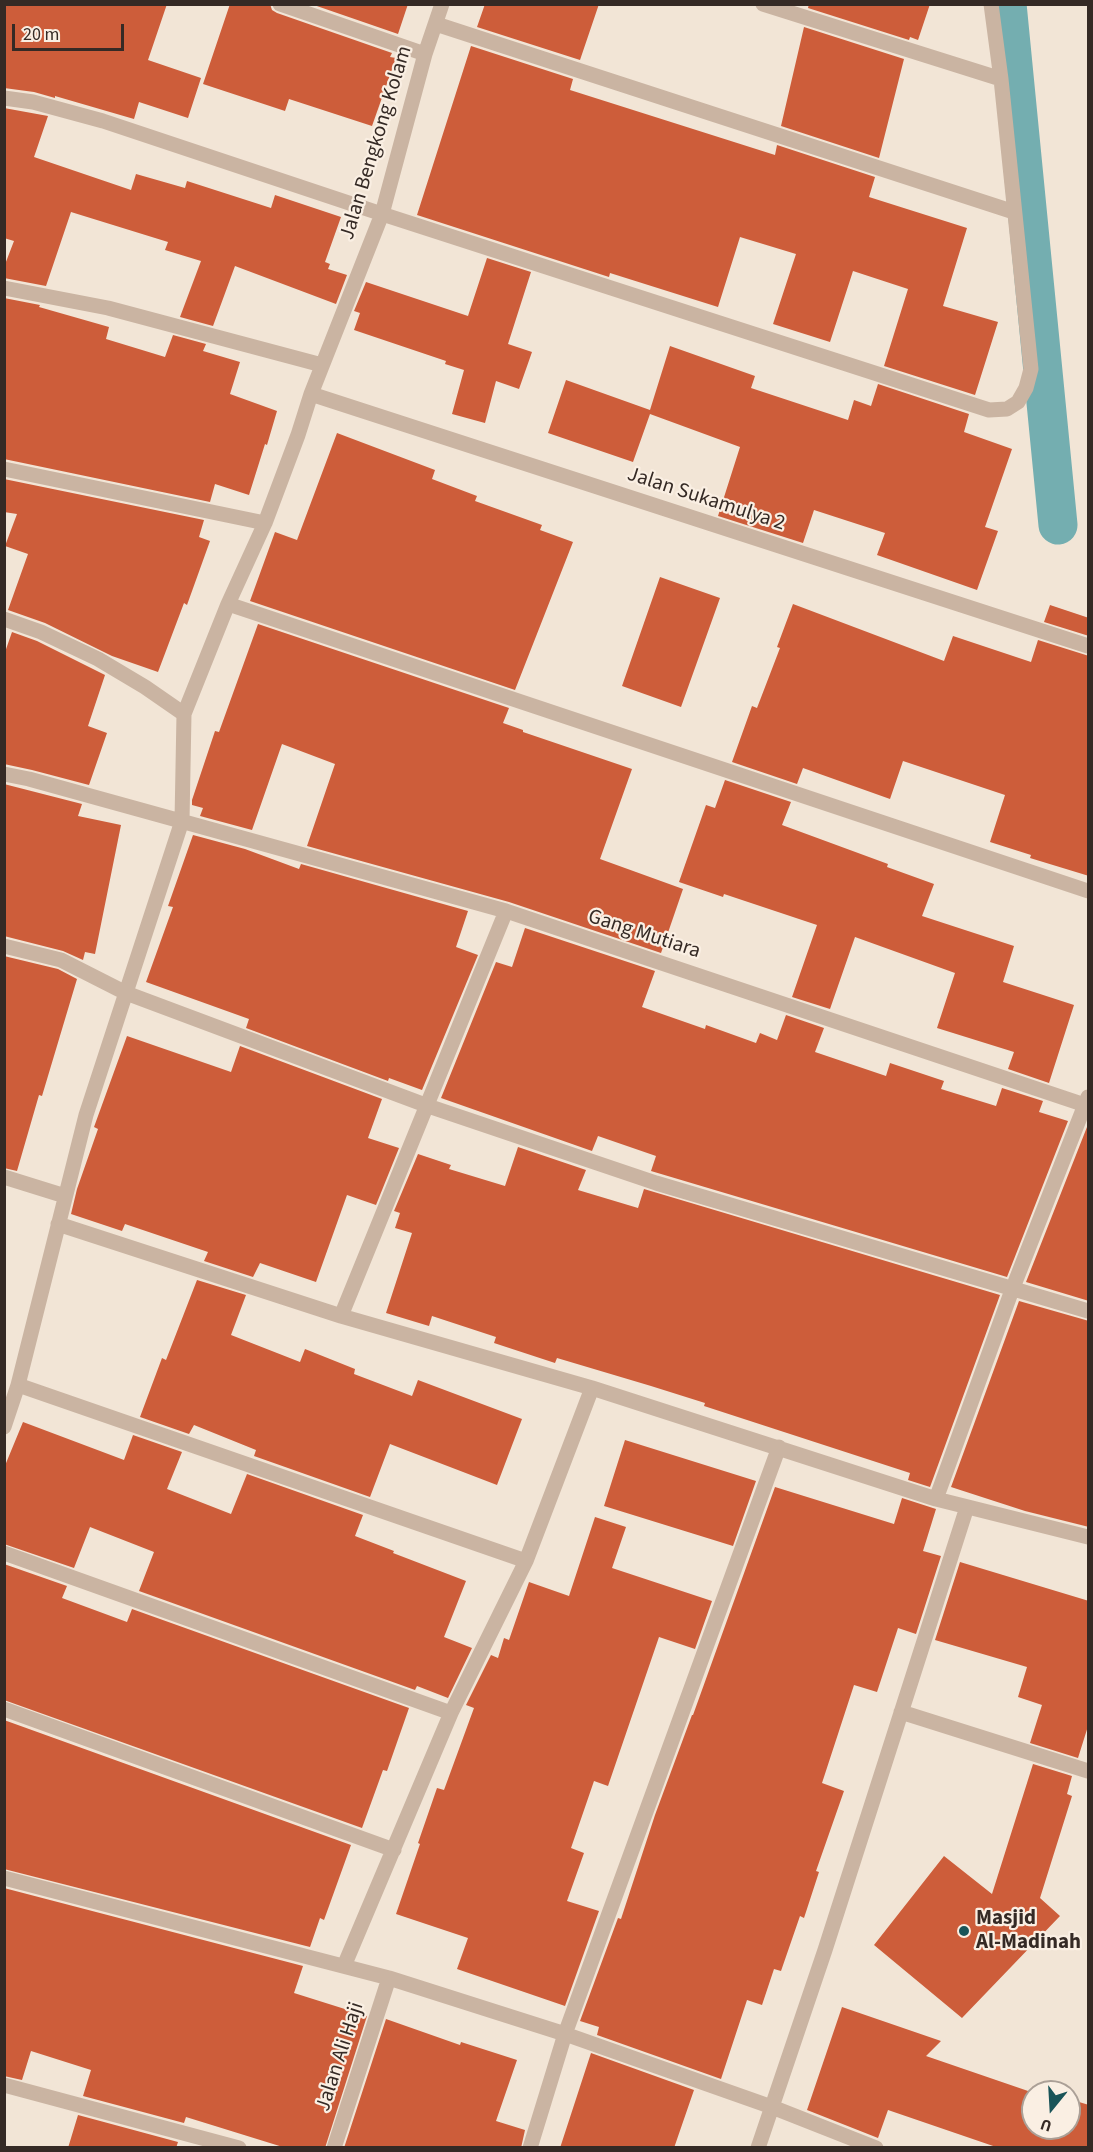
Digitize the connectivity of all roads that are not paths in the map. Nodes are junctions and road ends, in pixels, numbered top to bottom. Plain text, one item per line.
1 (280, 4) edge
2 (442, 4) edge
3 (764, 4) edge
4 (991, 4) edge
5 (436, 24) junction
6 (425, 54) junction
7 (1001, 79) junction
8 (4, 98) edge
9 (1014, 213) junction
10 (382, 214) junction
11 (4, 288) edge
12 (322, 365) junction
13 (311, 394) junction
14 (4, 469) edge
15 (264, 522) junction
16 (228, 604) junction
17 (4, 619) edge
18 (1089, 646) edge
19 (184, 714) junction
20 (4, 774) edge
21 (182, 821) junction
22 (1089, 891) edge
23 (506, 911) junction
24 (4, 946) edge
25 (126, 993) junction
26 (1087, 1102) edge
27 (428, 1106) junction
28 (4, 1177) edge
29 (65, 1196) junction
30 (58, 1224) junction
31 (1012, 1290) junction
32 (1089, 1311) edge
33 (341, 1316) junction
34 (18, 1384) junction
35 (592, 1388) junction
36 (5, 1427) edge
37 (779, 1447) junction
38 (936, 1499) junction
39 (967, 1507) junction
40 (1089, 1537) edge
41 (4, 1552) edge
42 (526, 1561) junction
43 (4, 1709) edge
44 (901, 1712) junction
45 (452, 1713) junction
46 (1089, 1771) edge
47 (394, 1850) junction
48 (4, 1878) edge
49 (344, 1966) junction
50 (389, 1978) junction
51 (565, 2034) junction
52 (4, 2085) edge
53 (772, 2107) junction
54 (239, 2148) edge
55 (334, 2148) edge
56 (530, 2148) edge
57 (758, 2148) edge
58 (876, 2148) edge

1 - 6 street
2 - 5 street, Jalan Bengkong Kolam
3 - 7 street
4 - 7 street
5 - 6 street, Jalan Bengkong Kolam
5 - 9 street
6 - 10 street, Jalan Bengkong Kolam
7 - 9 street
8 - 10 street
9 - 10 street
10 - 12 street, Jalan Bengkong Kolam
11 - 12 street
12 - 13 street, Jalan Bengkong Kolam
13 - 15 street, Jalan Bengkong Kolam
13 - 18 street, Jalan Sukamulya 2
14 - 15 street
15 - 16 street, Jalan Bengkong Kolam
16 - 19 street, Jalan Bengkong Kolam
16 - 22 street
17 - 19 street
19 - 21 street
20 - 21 street, Gang Mutiara
21 - 23 street, Gang Mutiara
21 - 25 street
23 - 26 street, Gang Mutiara
23 - 27 street
24 - 25 street
25 - 27 street
25 - 29 street
26 - 31 street
27 - 31 street
27 - 33 street
28 - 29 street
29 - 30 street
30 - 33 street
30 - 34 street
31 - 32 street
31 - 38 street
33 - 35 street
34 - 36 street
34 - 42 street
35 - 37 street
35 - 42 street
37 - 38 street
37 - 51 street
38 - 39 street
39 - 40 street
39 - 44 street
41 - 45 street
42 - 45 street
43 - 47 street
44 - 46 street
44 - 53 street
45 - 47 street
47 - 49 street
48 - 49 street
49 - 50 street
50 - 51 street
50 - 55 street, Jalan Ali Haji
51 - 53 street
51 - 56 street
52 - 54 street
53 - 57 street
53 - 58 street

